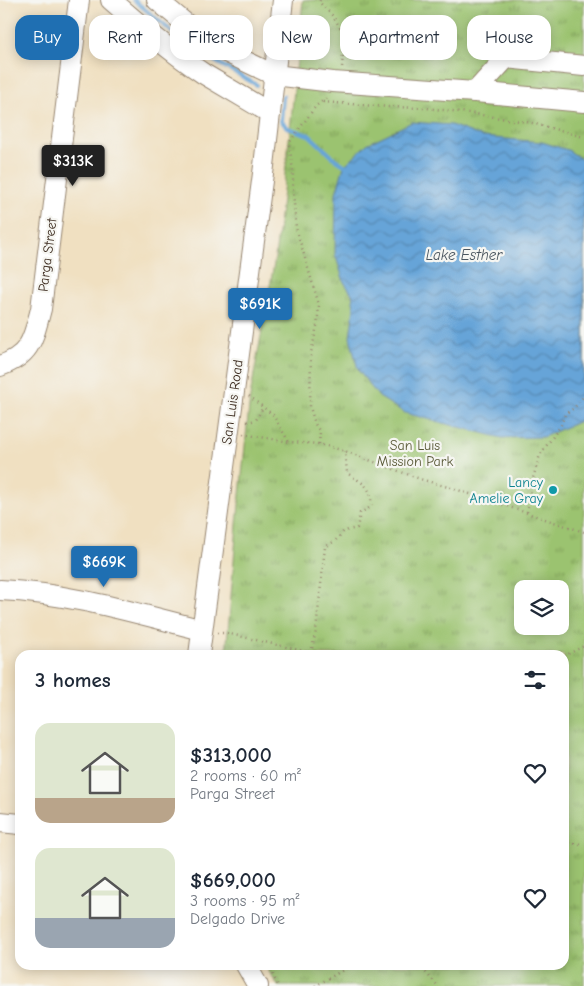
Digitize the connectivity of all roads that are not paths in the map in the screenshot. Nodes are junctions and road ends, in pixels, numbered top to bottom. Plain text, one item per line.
1 (79, 0) edge
2 (111, 0) edge
3 (157, 0) edge
4 (283, 0) edge
5 (584, 66) edge
6 (274, 75) junction
7 (487, 88) junction
8 (584, 102) edge
9 (270, 113) junction
10 (0, 366) edge
11 (0, 590) edge
12 (209, 632) junction
13 (201, 650) edge
14 (0, 822) edge
15 (15, 824) edge
16 (249, 970) edge
17 (258, 986) edge

1 - 10 street, Parga Street
2 - 9 street
3 - 6 street
4 - 6 street, San Luis Road
5 - 7 street
6 - 7 street
6 - 9 street, San Luis Road
7 - 8 street
9 - 12 street, San Luis Road
11 - 12 street
12 - 13 street, San Luis Road
14 - 15 street
16 - 17 street

